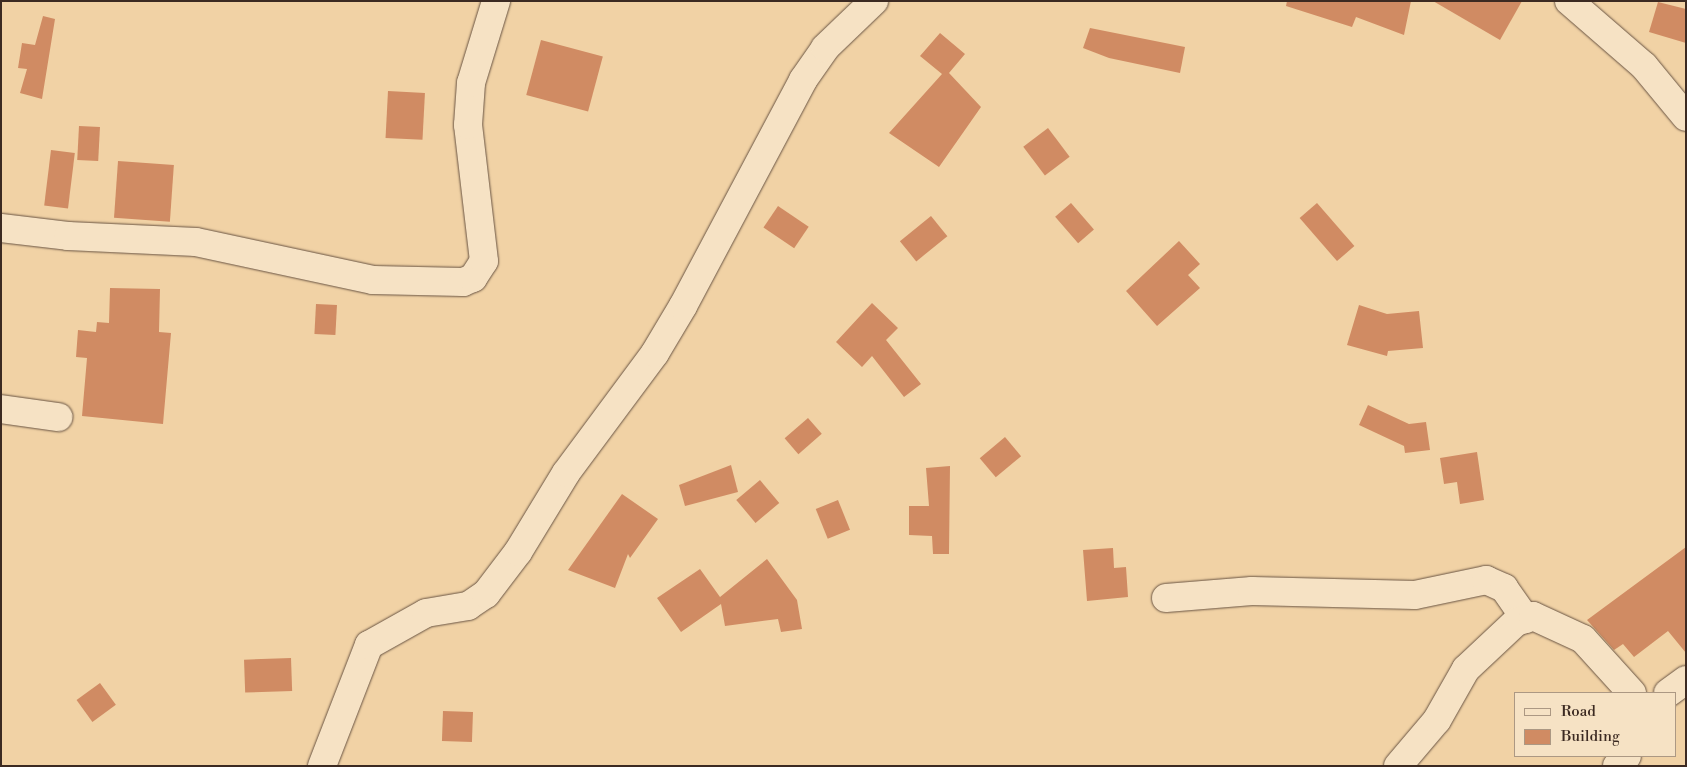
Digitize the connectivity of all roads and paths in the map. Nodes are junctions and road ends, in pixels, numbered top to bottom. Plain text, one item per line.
1 (496, 1) edge
2 (874, 1) edge
3 (1569, 1) edge
4 (1686, 117) edge
5 (1, 228) edge
6 (1, 409) edge
7 (58, 417) dead end
8 (1166, 598) dead end
9 (1526, 619) junction
10 (1686, 680) edge
11 (1631, 692) edge
12 (1669, 692) edge
13 (1626, 757) edge
14 (322, 766) edge
15 (1398, 766) edge
16 (1617, 766) edge

1 - 5 street
2 - 14 street
3 - 4 street
6 - 7 street
8 - 9 street
9 - 11 street
9 - 15 street
10 - 12 street
13 - 16 street

